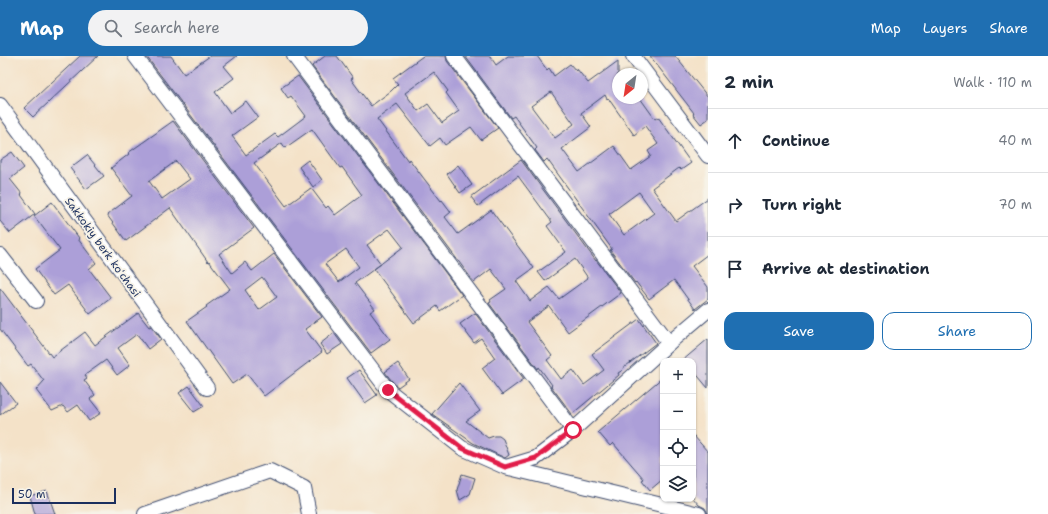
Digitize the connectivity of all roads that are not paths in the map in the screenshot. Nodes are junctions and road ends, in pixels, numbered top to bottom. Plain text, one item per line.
1 (135, 56) edge
2 (294, 56) edge
3 (454, 56) edge
4 (633, 56) edge
5 (0, 105) edge
6 (708, 156) edge
7 (0, 254) edge
8 (36, 301) dead end
9 (708, 310) edge
10 (669, 343) junction
11 (207, 388) dead end
12 (573, 430) junction
13 (505, 467) junction
14 (145, 514) edge
15 (309, 514) edge
16 (699, 514) edge

1 - 13 street
2 - 12 street
3 - 10 street
4 - 6 street
5 - 11 street, Sakkokiy berk koʻchasi
7 - 8 street
9 - 10 street
10 - 12 street
12 - 13 street
13 - 16 street
14 - 15 street

